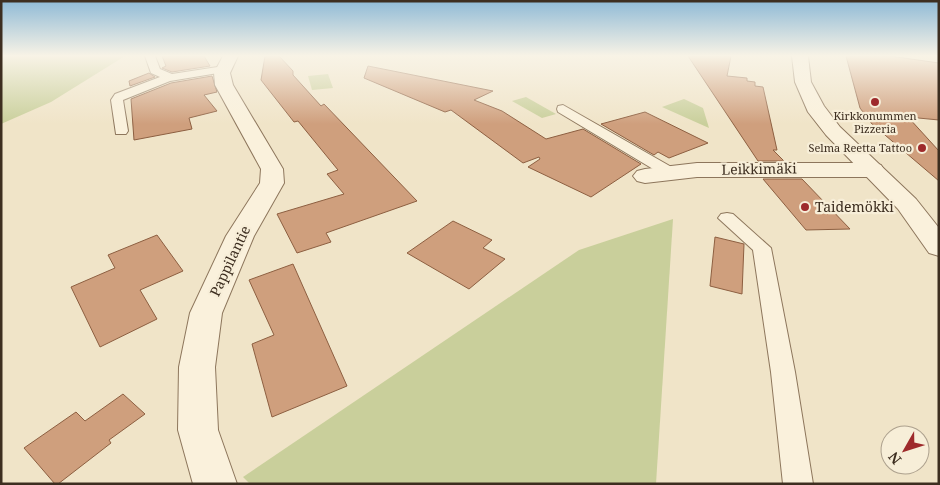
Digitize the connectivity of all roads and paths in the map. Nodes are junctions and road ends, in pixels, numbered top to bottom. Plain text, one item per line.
1 (169, 79) edge
2 (223, 79) edge
3 (803, 79) edge
4 (563, 109) dead end
5 (121, 131) dead end
6 (873, 170) junction
7 (669, 172) junction
8 (645, 176) dead end
9 (727, 218) dead end
10 (937, 240) edge
11 (215, 484) edge
12 (798, 484) edge

1 - 5 lane
2 - 11 street, Pappilantie
3 - 6 street
4 - 7 lane
6 - 7 street, Leikkimäki
6 - 10 street
7 - 8 street, Leikkimäki
9 - 12 lane

